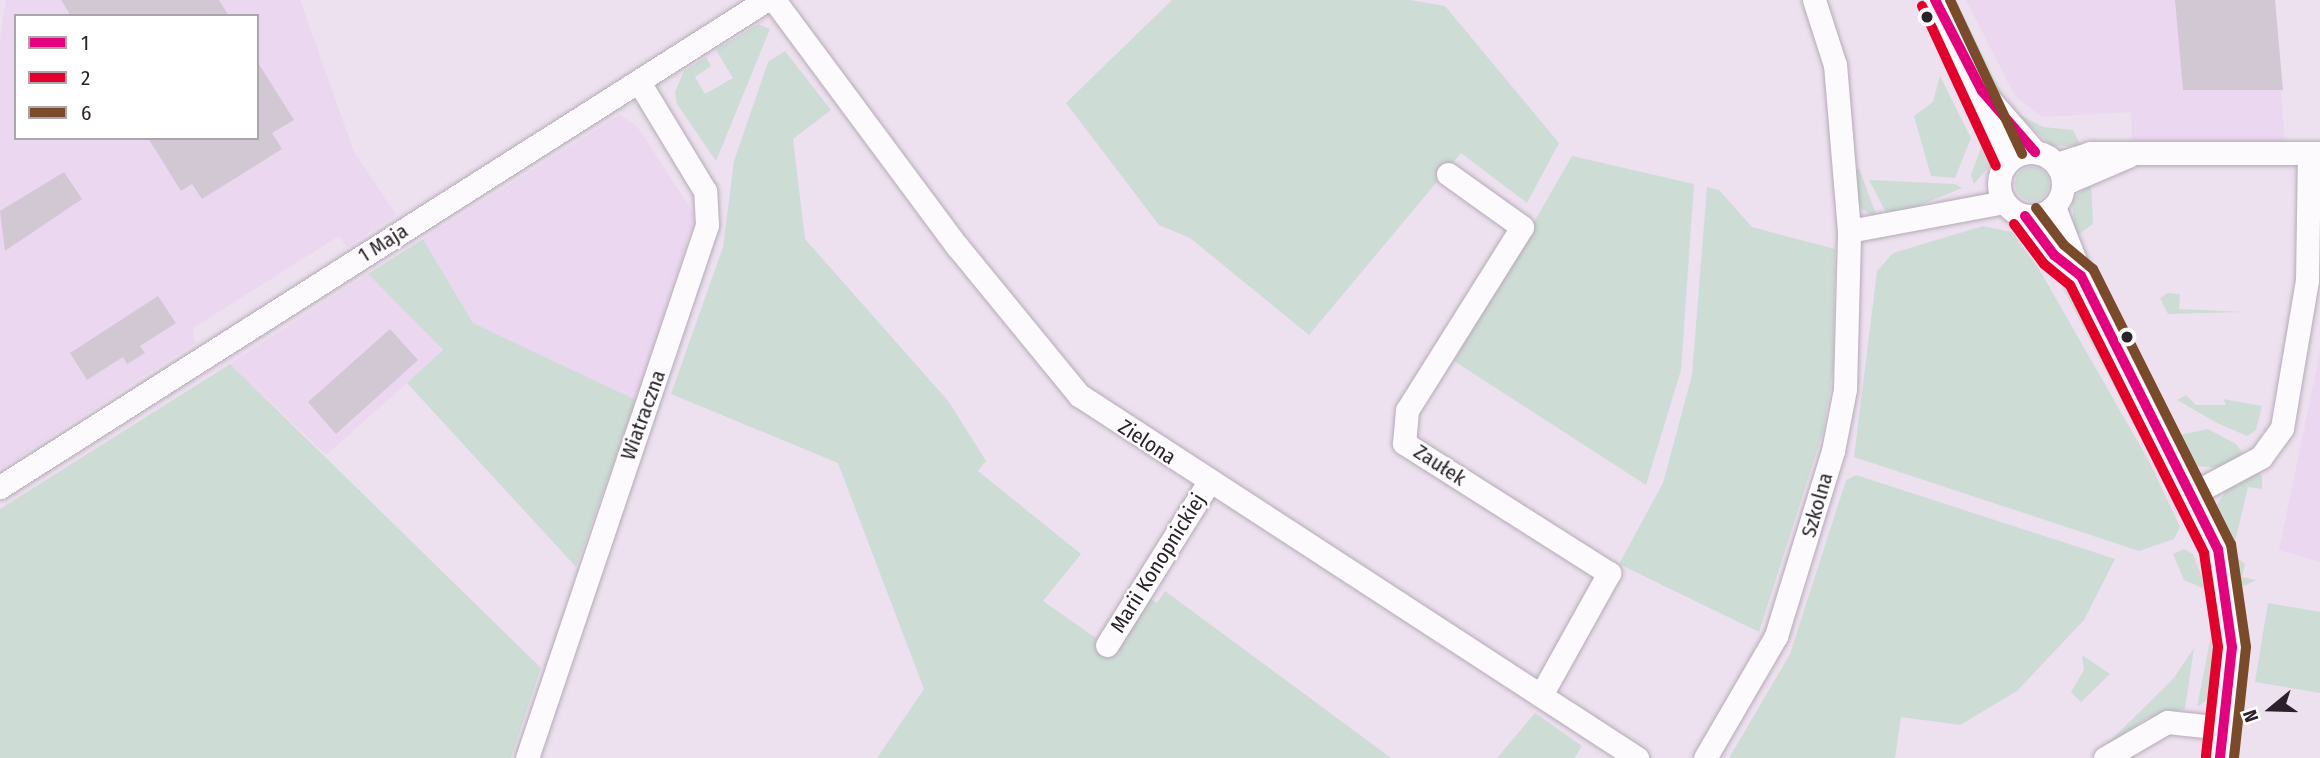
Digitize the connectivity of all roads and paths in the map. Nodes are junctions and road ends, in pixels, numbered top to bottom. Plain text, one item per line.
1 (766, 0) edge
2 (774, 0) edge
3 (1814, 0) edge
4 (1935, 0) edge
5 (639, 82) junction
6 (1982, 91) junction
7 (2035, 152) junction
8 (2314, 154) edge
9 (2009, 160) junction
10 (1448, 174) dead end
11 (2060, 174) junction
12 (2001, 192) junction
13 (2054, 207) junction
14 (2025, 216) junction
15 (1849, 231) junction
16 (2081, 276) junction
17 (1209, 482) junction
18 (0, 487) edge
19 (2194, 493) junction
20 (1107, 645) dead end
21 (1541, 695) junction
22 (2224, 728) junction
23 (527, 758) edge
24 (1637, 758) edge
25 (1705, 758) edge
26 (2105, 758) edge
27 (2220, 758) edge

1 - 5 street, 1 Maja
2 - 17 street, Zielona
3 - 15 street, Szkolna
4 - 6 street
5 - 18 street, 1 Maja
5 - 23 street, Wiatraczna
6 - 7 street
6 - 9 street
7 - 9 street
7 - 11 street
8 - 11 street
8 - 19 street
9 - 12 street
10 - 21 street, Zaułek
11 - 13 street
12 - 14 street
12 - 15 street
13 - 14 street
13 - 16 street
14 - 16 street
15 - 25 street, Szkolna
16 - 19 street
17 - 20 street, Marii Konopnickiej
17 - 21 street, Zielona
19 - 22 street
21 - 24 street, Zielona
22 - 26 street
22 - 27 street

